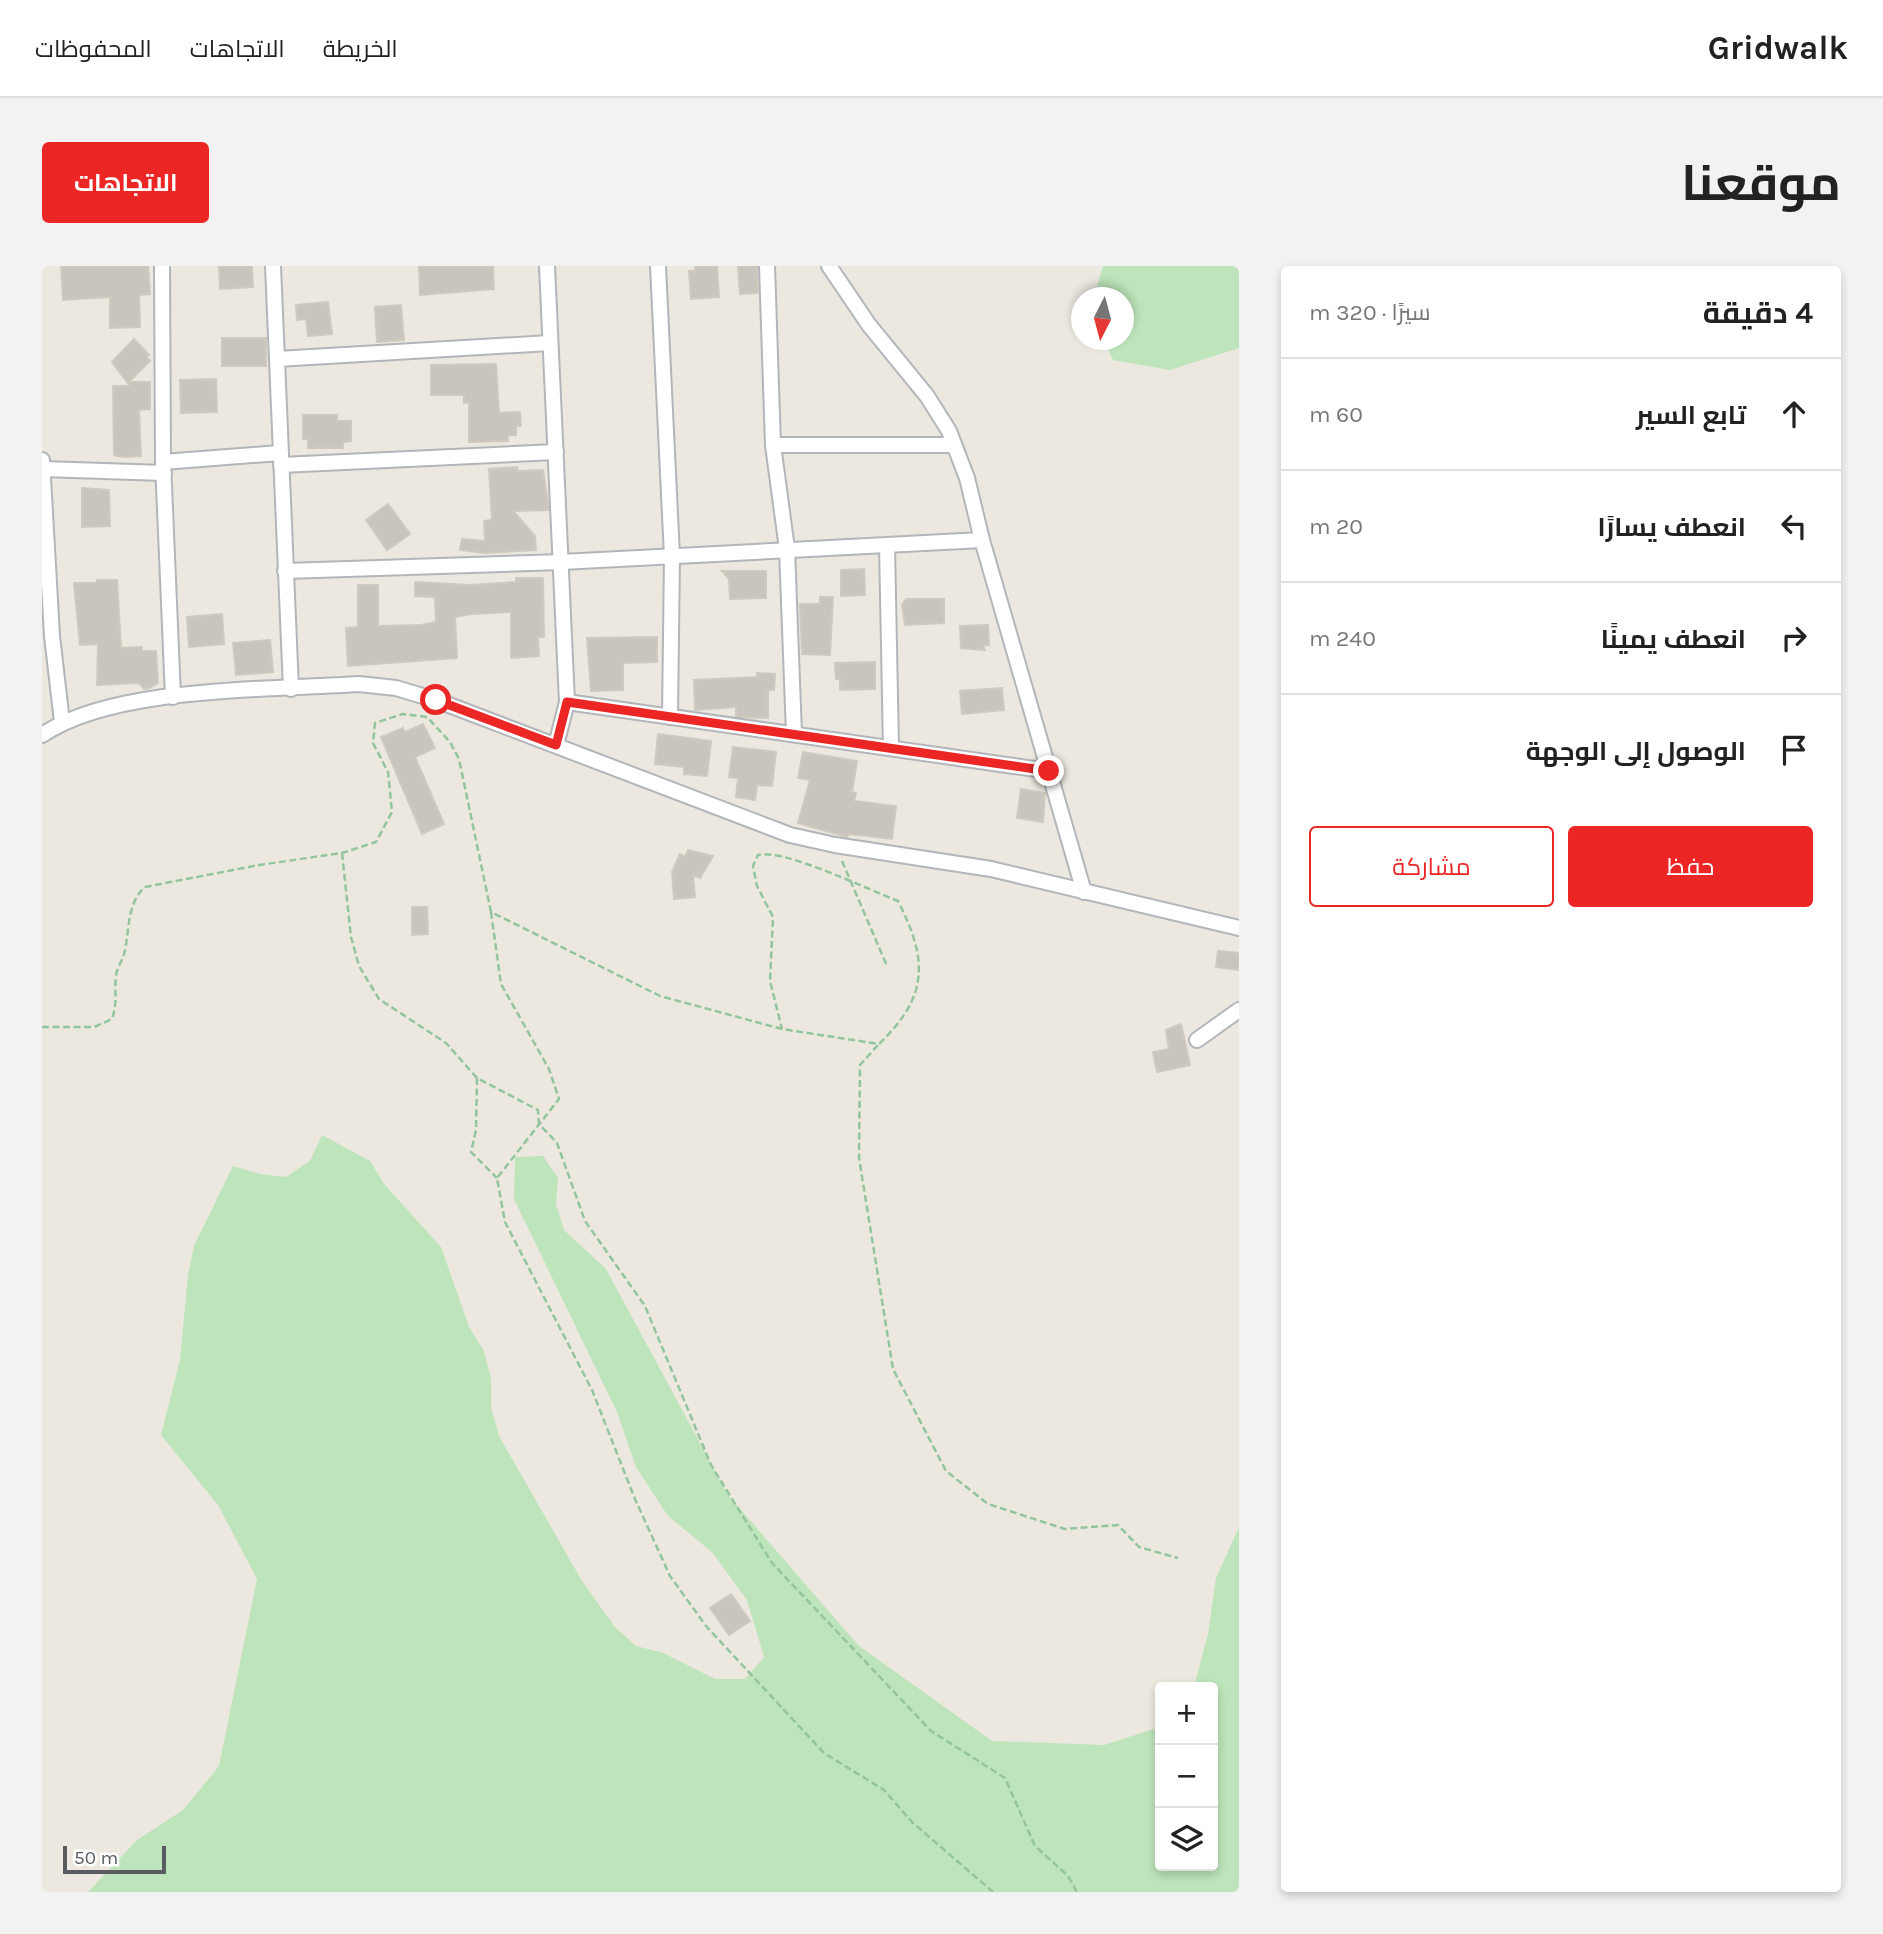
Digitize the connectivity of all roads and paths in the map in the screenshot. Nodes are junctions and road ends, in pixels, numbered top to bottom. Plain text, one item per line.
1 (162, 266) edge
2 (272, 266) edge
3 (547, 266) edge
4 (658, 266) edge
5 (767, 266) edge
6 (829, 266) edge
7 (551, 343) junction
8 (276, 359) junction
9 (774, 444) junction
10 (954, 445) junction
11 (556, 453) junction
12 (281, 459) junction
13 (43, 464) edge
14 (163, 467) junction
15 (43, 526) edge
16 (982, 540) junction
17 (887, 545) junction
18 (787, 549) junction
19 (673, 556) junction
20 (561, 562) junction
21 (285, 571) junction
22 (47, 634) edge
23 (291, 689) junction
24 (173, 697) junction
25 (567, 702) junction
26 (670, 717) junction
27 (62, 722) junction
28 (794, 734) junction
29 (42, 736) edge
30 (556, 745) junction
31 (891, 748) junction
32 (1049, 771) junction
33 (835, 845) junction
34 (342, 853) junction
35 (852, 885) junction
36 (1084, 892) junction
37 (491, 912) junction
38 (1239, 928) edge
39 (887, 966) dead end
40 (1239, 1010) edge
41 (42, 1027) edge
42 (782, 1030) junction
43 (1197, 1040) dead end
44 (879, 1044) junction
45 (477, 1078) junction
46 (539, 1124) junction
47 (496, 1178) junction
48 (1178, 1558) dead end
49 (993, 1892) edge
50 (1077, 1892) edge

1 - 14 street
2 - 8 street
3 - 7 street
4 - 19 street
5 - 9 street
6 - 10 street
7 - 8 street
7 - 11 street
8 - 12 street
9 - 10 street
9 - 18 street
10 - 16 street
11 - 12 street
11 - 20 street
12 - 14 street
12 - 21 street
13 - 14 street
13 - 15 street
14 - 24 street
15 - 22 street
16 - 17 street
16 - 32 street
17 - 18 street
17 - 31 street
18 - 19 street
18 - 28 street
19 - 20 street
19 - 26 street
20 - 21 street
20 - 25 street
21 - 23 street
22 - 27 street
23 - 24 street
23 - 30 street
24 - 27 street
25 - 26 street
25 - 30 street
26 - 28 street
27 - 29 street
28 - 31 street
30 - 33 street
31 - 32 street
32 - 36 street
33 - 35 path
33 - 36 street
34 - 37 path
34 - 41 path
34 - 45 path
35 - 39 path
35 - 42 path
35 - 44 path
36 - 38 street
37 - 42 path
37 - 46 path
40 - 43 street
42 - 44 path
44 - 48 path
45 - 46 path
45 - 47 path
46 - 47 path
46 - 50 path
47 - 49 path

